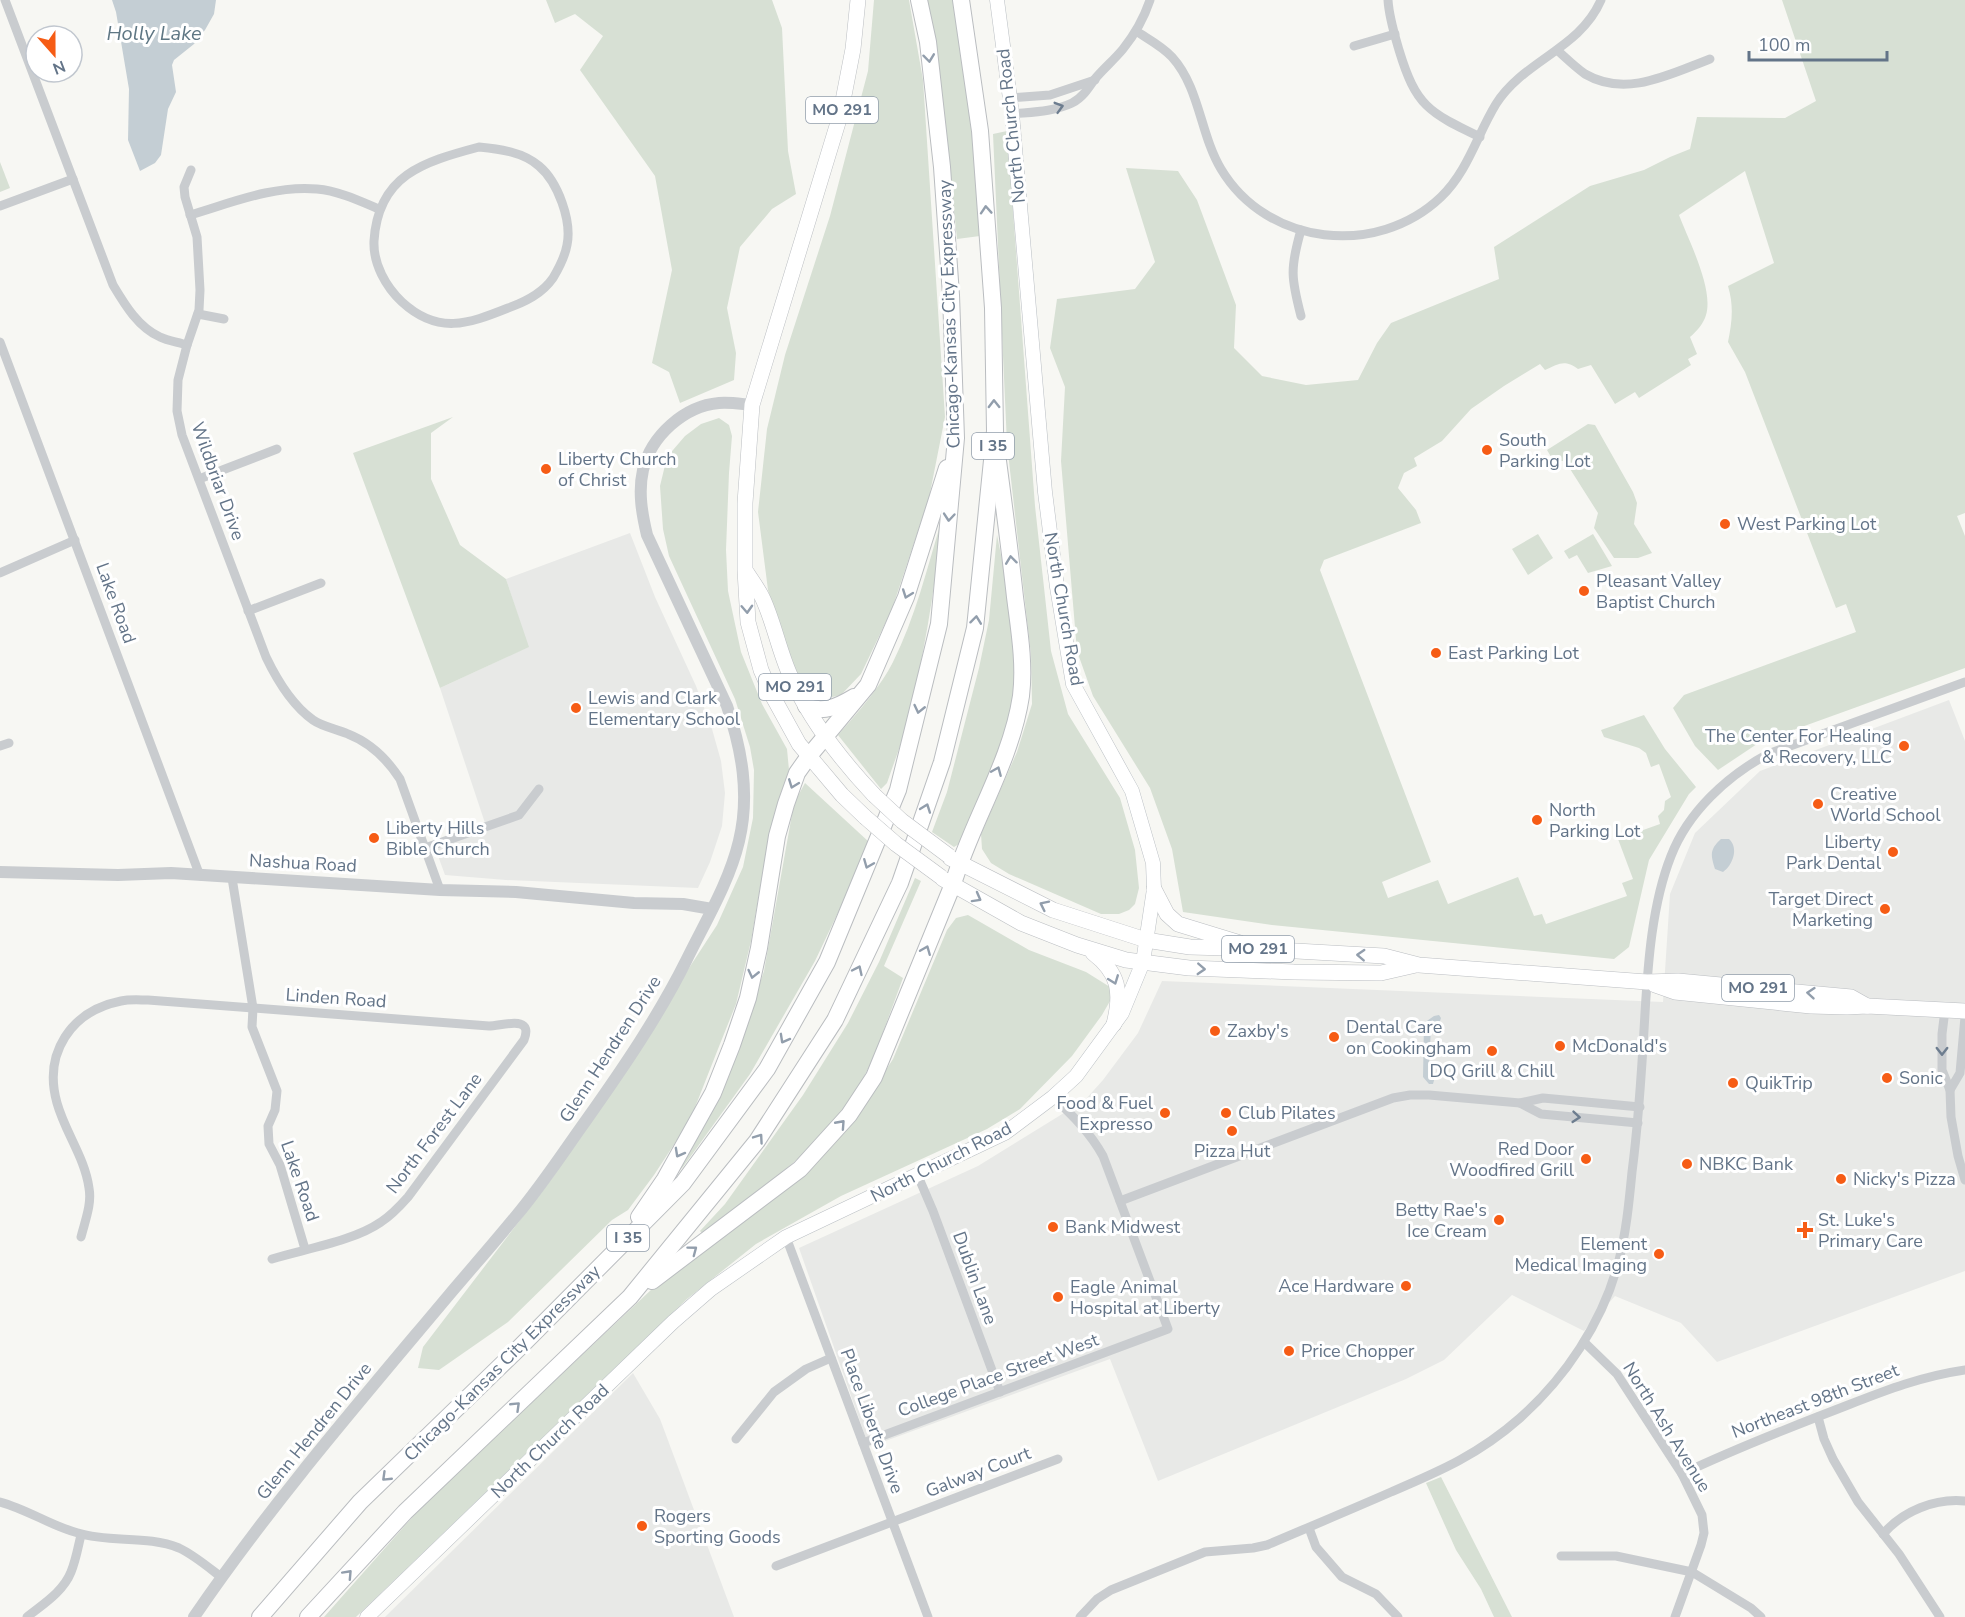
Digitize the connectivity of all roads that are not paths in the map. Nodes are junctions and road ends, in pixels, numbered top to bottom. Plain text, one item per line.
1 (5, 0) edge
2 (858, 0) edge
3 (919, 0) edge
4 (961, 0) edge
5 (997, 0) edge
6 (1150, 0) edge
7 (1388, 0) edge
8 (1601, 0) edge
9 (1136, 31) junction
10 (1395, 34) junction
11 (1354, 45) dead end
12 (1557, 50) junction
13 (1710, 59) dead end
14 (1095, 80) junction
15 (1010, 98) junction
16 (1012, 114) junction
17 (1480, 137) junction
18 (191, 170) dead end
19 (73, 179) junction
20 (0, 206) edge
21 (379, 209) junction
22 (190, 215) junction
23 (1301, 230) junction
24 (198, 314) junction
25 (1301, 316) dead end
26 (224, 319) dead end
27 (0, 342) edge
28 (187, 345) junction
29 (752, 405) junction
30 (995, 431) junction
31 (956, 438) junction
32 (277, 449) dead end
33 (199, 479) junction
34 (75, 540) junction
35 (745, 570) junction
36 (0, 573) edge
37 (321, 583) dead end
38 (248, 611) junction
39 (1965, 682) edge
40 (861, 694) junction
41 (806, 706) junction
42 (826, 736) junction
43 (809, 756) junction
44 (539, 789) dead end
45 (425, 848) junction
46 (954, 860) junction
47 (0, 872) edge
48 (200, 876) junction
49 (232, 878) junction
50 (947, 881) junction
51 (1154, 889) junction
52 (440, 890) junction
53 (712, 909) junction
54 (1146, 940) junction
55 (1085, 948) junction
56 (1263, 949) junction
57 (1143, 962) junction
58 (1419, 965) junction
59 (1647, 982) junction
60 (253, 1008) junction
61 (1945, 1010) junction
62 (1965, 1011) edge
63 (1965, 1017) edge
64 (520, 1023) joint
65 (1114, 1024) junction
66 (1950, 1090) junction
67 (1053, 1097) junction
68 (1520, 1103) junction
69 (1640, 1107) junction
70 (1638, 1123) junction
71 (918, 1176) junction
72 (1965, 1180) edge
73 (1120, 1201) junction
74 (81, 1237) dead end
75 (786, 1237) junction
76 (305, 1249) junction
77 (612, 1254) junction
78 (272, 1259) dead end
79 (630, 1298) junction
80 (1584, 1342) junction
81 (831, 1358) junction
82 (1965, 1370) edge
83 (1000, 1392) junction
84 (1818, 1417) junction
85 (736, 1439) dead end
86 (863, 1443) junction
87 (1058, 1460) dead end
88 (1682, 1474) junction
89 (1965, 1501) edge
90 (0, 1503) edge
91 (892, 1523) junction
92 (1309, 1528) junction
93 (81, 1534) junction
94 (1883, 1534) junction
95 (1562, 1556) dead end
96 (776, 1566) dead end
97 (1692, 1572) junction
98 (221, 1577) junction
99 (27, 1617) edge
100 (194, 1617) edge
101 (260, 1617) edge
102 (308, 1617) edge
103 (367, 1617) edge
104 (928, 1617) edge
105 (1080, 1617) edge
106 (1398, 1617) edge
107 (1674, 1617) edge
108 (1761, 1617) edge
109 (1940, 1617) edge

1 - 19 street
2 - 29 main road, MO 291
3 -> 31 highway, Chicago-Kansas City Expressway / I 35
30 -> 4 highway, I 35
5 - 15 main road, North Church Road
6 - 9 street
7 - 10 street
8 - 12 street
9 - 14 street
9 - 23 street
10 - 11 street
10 - 17 street
12 - 13 street
12 - 17 street
14 - 15 street
16 -> 14 street
15 - 16 main road, North Church Road
16 - 51 main road, North Church Road
17 - 23 street
18 - 22 street, Wildbriar Drive
19 - 20 street
19 - 28 street
21 - 21 street
21 - 22 street
22 - 24 street, Wildbriar Drive
23 - 25 street
24 - 26 street
24 - 28 street, Wildbriar Drive
27 - 34 street, Lake Road
28 - 33 street, Wildbriar Drive
29 - 35 main road, MO 291
29 - 53 street, Glenn Hendren Drive
46 -> 30 highway
79 -> 30 highway, I 35
31 -> 40 highway
31 -> 77 highway, Chicago-Kansas City Expressway / I 35
32 - 33 street
33 - 38 street, Wildbriar Drive
34 - 36 street
34 - 48 street, Lake Road
35 - 41 main road, MO 291
35 -> 43 main road, MO 291
37 - 38 street
38 - 45 street, Wildbriar Drive
39 - 59 street
40 - 41 highway
40 - 42 highway
41 - 42 main road, MO 291
42 - 43 highway
42 - 46 main road, MO 291, bridge
43 - 50 main road, MO 291, bridge
43 -> 77 highway
44 - 45 street
45 - 52 street, Wildbriar Drive
46 - 50 highway
54 -> 46 main road, MO 291
47 - 48 street, Nashua Road
48 - 49 street, Nashua Road
49 - 52 street, Nashua Road
49 - 60 street, Lake Road
50 -> 55 main road, MO 291
79 -> 50 highway
51 - 54 main road, North Church Road
51 - 56 main road
52 - 53 street, Nashua Road
53 - 98 street, Glenn Hendren Drive
54 - 56 main road, MO 291
54 - 57 main road, North Church Road
55 - 57 main road, MO 291
55 -> 65 main road
58 -> 56 main road, MO 291
57 -> 58 main road, MO 291
57 - 65 main road, North Church Road
58 - 59 main road, MO 291
59 - 61 main road, MO 291
59 - 69 street
60 - 64 street, Linden Road
60 - 74 street, Linden Road
60 - 76 street, Lake Road
61 - 62 main road, MO 291
61 -> 66 street
63 - 66 street
64 - 76 street, North Forest Lane
65 - 67 main road, North Church Road
66 - 72 street
67 - 71 main road, North Church Road
67 - 73 street, College Place Street West
68 - 69 street
68 -> 70 street
68 - 73 street
69 - 70 street
70 - 80 street
71 - 75 main road, North Church Road
71 - 83 street, Dublin Lane
73 - 83 street, College Place Street West
75 - 81 street, Place Liberte Drive
75 - 103 main road, North Church Road
76 - 78 street, North Forest Lane
77 -> 101 highway, Chicago-Kansas City Expressway / I 35
102 -> 79 highway, I 35
80 - 88 street, North Ash Avenue
80 - 92 street
81 - 85 street
81 - 86 street, Place Liberte Drive
82 - 84 street, Northeast 98th Street
83 - 86 street, College Place Street West
84 - 88 street, Northeast 98th Street
84 - 94 street
86 - 91 street, Place Liberte Drive
87 - 91 street, Galway Court
88 - 97 street, North Ash Avenue
89 - 94 street
90 - 93 street
91 - 96 street, Galway Court
91 - 104 street, Place Liberte Drive
92 - 105 street
92 - 106 street
93 - 98 street
93 - 99 street
94 - 109 street
95 - 97 street
97 - 107 street, North Ash Avenue
97 - 108 street
98 - 100 street, Glenn Hendren Drive

